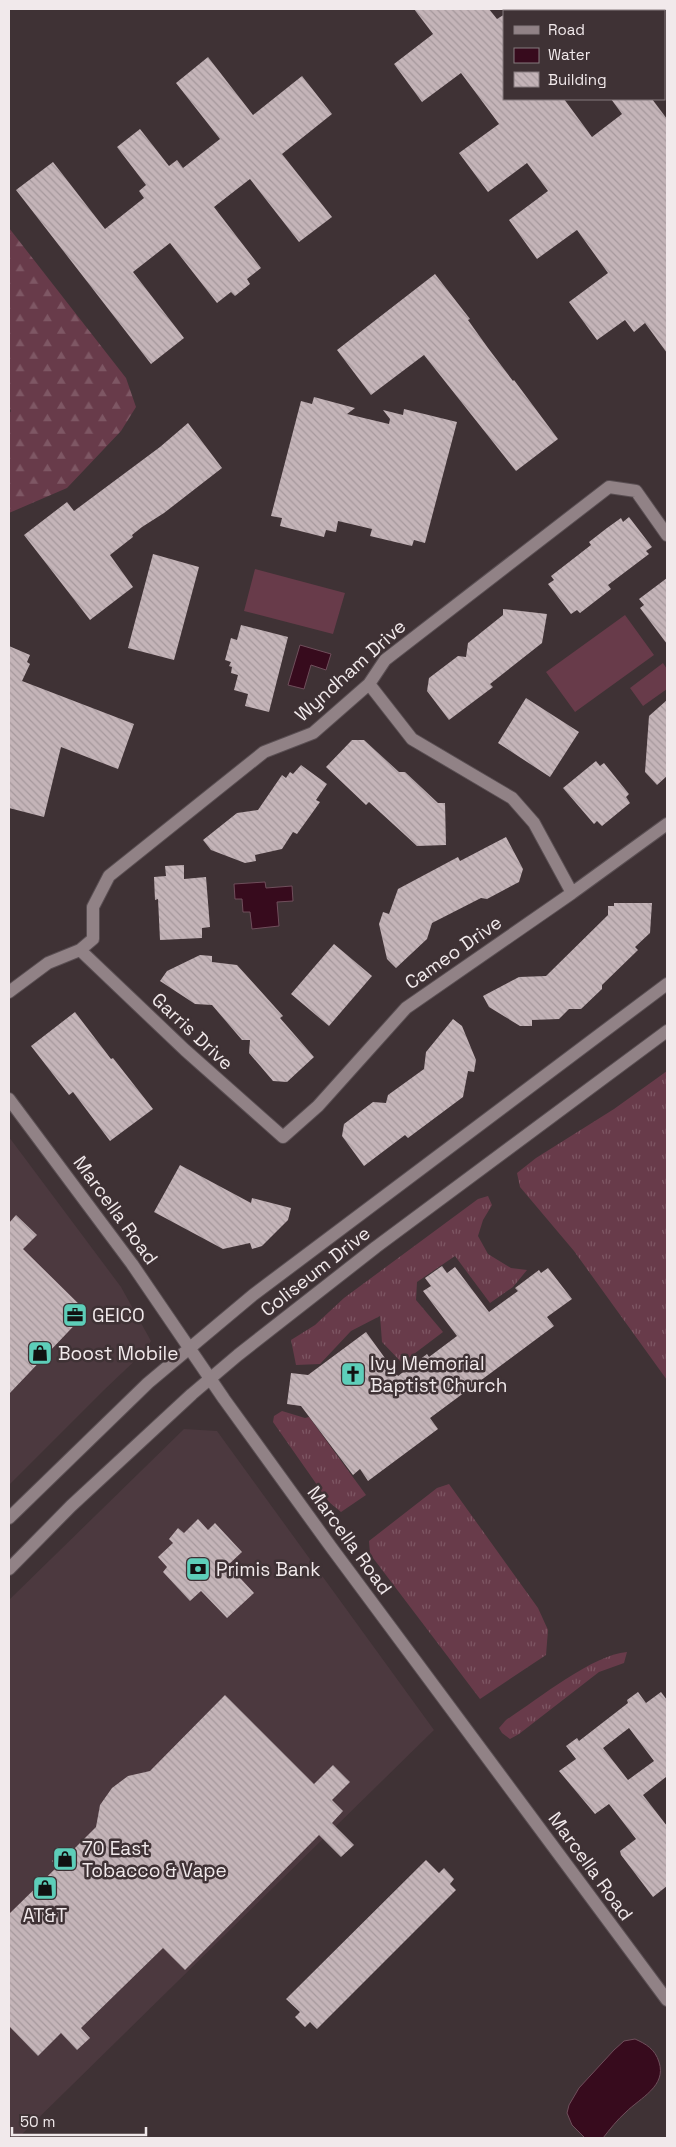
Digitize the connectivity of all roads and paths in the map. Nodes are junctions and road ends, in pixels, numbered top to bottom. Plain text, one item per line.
1 (667, 535) edge
2 (369, 684) junction
3 (667, 824) edge
4 (572, 893) junction
5 (80, 950) junction
6 (667, 984) edge
7 (9, 992) edge
8 (667, 1031) edge
9 (9, 1099) edge
10 (283, 1137) joint
11 (189, 1348) junction
12 (211, 1379) junction
13 (9, 1518) edge
14 (9, 1569) edge
15 (667, 2000) edge

1 - 2 street, Wyndham Drive
2 - 4 street
2 - 5 street, Wyndham Drive
3 - 4 street, Cameo Drive
4 - 10 street, Cameo Drive
5 - 7 street
5 - 10 street, Garris Drive
6 - 11 street, Coliseum Drive
8 - 12 street, Coliseum Drive
9 - 11 street, Marcella Road
11 - 12 street, Marcella Road
11 - 13 street, Coliseum Drive
12 - 14 street, Coliseum Drive
12 - 15 street, Marcella Road

